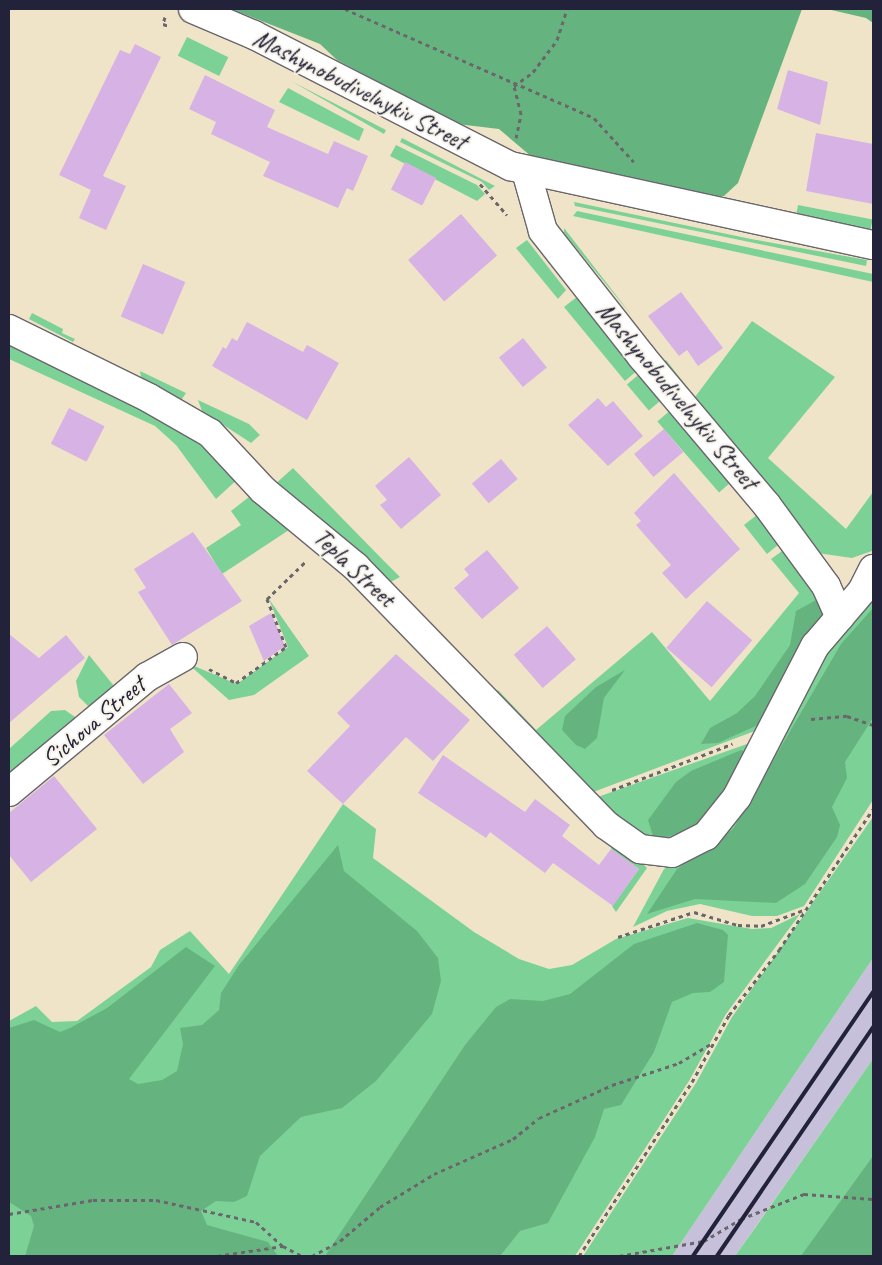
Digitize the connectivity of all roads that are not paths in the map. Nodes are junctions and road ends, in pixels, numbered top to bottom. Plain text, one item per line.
1 (193, 9) edge
2 (518, 168) junction
3 (873, 245) edge
4 (9, 329) edge
5 (873, 569) edge
6 (840, 617) junction
7 (183, 657) road end
8 (9, 792) edge

1 - 2 street, Mashynobudivelnykiv Street
2 - 3 street, Mashynobudivelnykiv Street
2 - 6 street, Mashynobudivelnykiv Street
4 - 6 street, Tepla Street
5 - 6 street
7 - 8 street, Sichova Street

